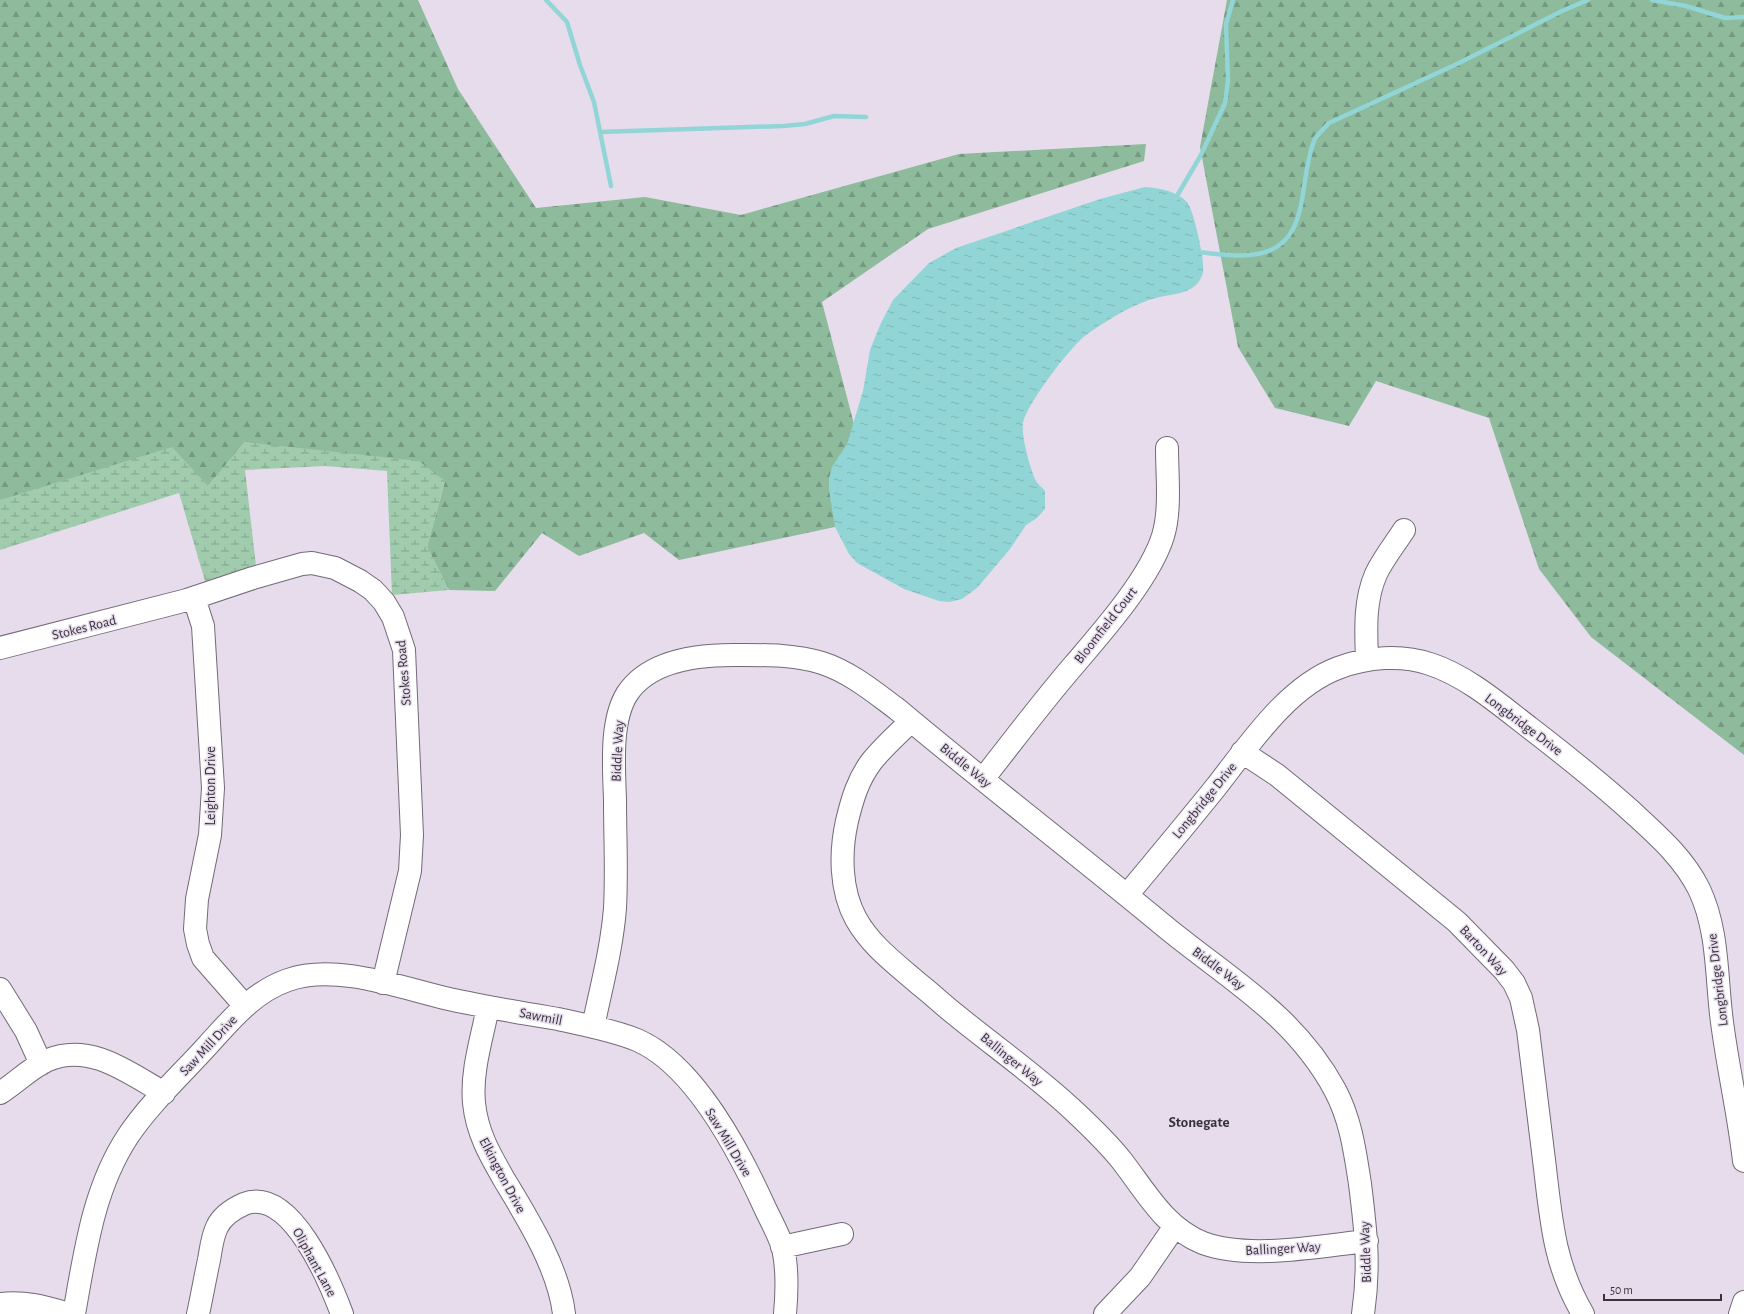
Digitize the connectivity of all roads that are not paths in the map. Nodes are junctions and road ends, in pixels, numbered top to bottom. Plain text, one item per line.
1 (1167, 448) dead end
2 (1404, 530) dead end
3 (194, 598) junction
4 (0, 648) edge
5 (1367, 660) junction
6 (911, 721) junction
7 (1242, 752) junction
8 (983, 779) junction
9 (1127, 895) junction
10 (383, 983) junction
11 (0, 989) edge
12 (245, 1006) junction
13 (488, 1007) junction
14 (593, 1027) junction
15 (42, 1064) junction
16 (0, 1093) edge
17 (164, 1093) junction
18 (1744, 1161) edge
19 (1175, 1226) junction
20 (842, 1234) dead end
21 (1367, 1241) junction
22 (782, 1247) junction
23 (0, 1304) edge
24 (69, 1314) edge
25 (74, 1314) edge
26 (198, 1314) edge
27 (342, 1314) edge
28 (564, 1314) edge
29 (785, 1314) edge
30 (1105, 1314) edge
31 (1363, 1314) edge
32 (1583, 1314) edge

1 - 8 street, Bloomfield Court
2 - 5 street
3 - 4 street, Stokes Road
3 - 10 street, Stokes Road
3 - 12 street, Leighton Drive
5 - 7 street, Longbridge Drive
5 - 18 street, Longbridge Drive
6 - 8 street, Biddle Way
6 - 14 street, Biddle Way
6 - 19 street, Ballinger Way
7 - 9 street, Longbridge Drive
7 - 32 street, Barton Way
8 - 9 street, Biddle Way
9 - 21 street, Biddle Way
10 - 12 street, Saw Mill Drive
10 - 13 street, Saw Mill Drive
11 - 15 street
12 - 17 street, Saw Mill Drive
13 - 14 street, Sawmill
13 - 28 street, Elkington Drive
14 - 22 street, Saw Mill Drive
15 - 16 street
15 - 17 street
17 - 25 street, Saw Mill Drive
19 - 21 street, Ballinger Way
19 - 30 street
20 - 22 street
21 - 31 street, Biddle Way
22 - 29 street, Saw Mill Drive
23 - 24 street
26 - 27 street, Oliphant Lane

